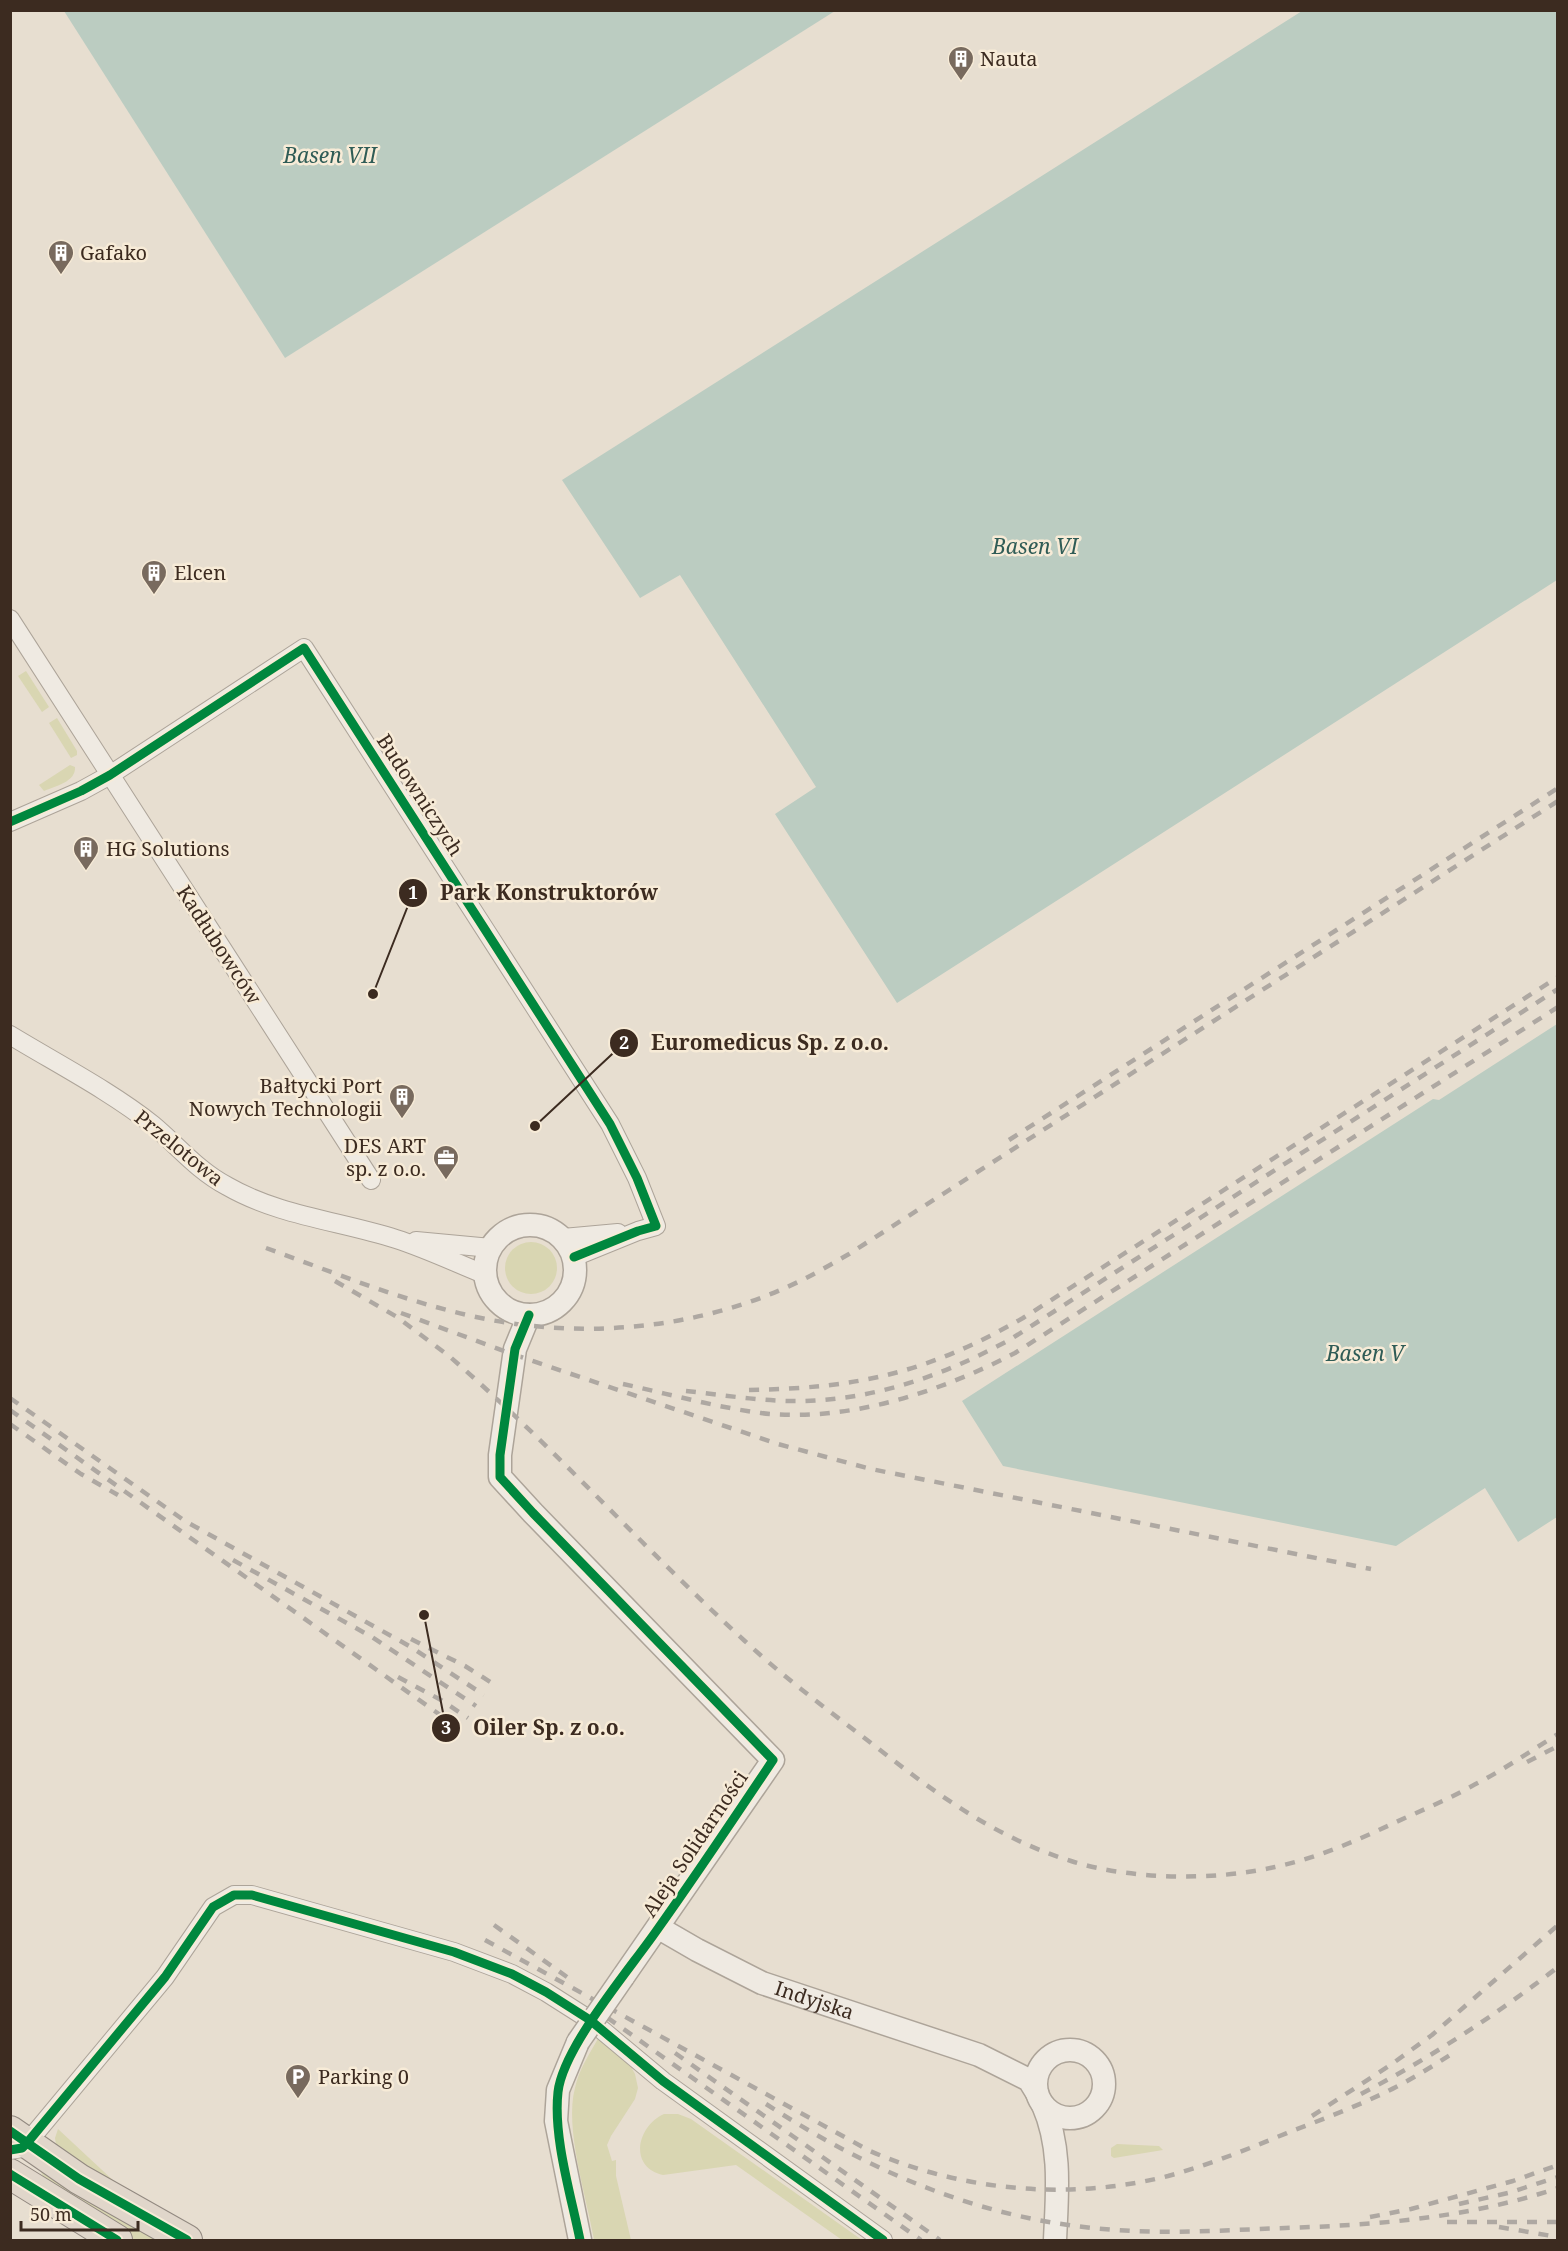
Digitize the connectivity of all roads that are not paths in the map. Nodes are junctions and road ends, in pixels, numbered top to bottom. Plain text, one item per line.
1 (10, 619) edge
2 (110, 775) junction
3 (10, 822) edge
4 (10, 1035) edge
5 (371, 1180) dead end
6 (396, 1239) junction
7 (491, 1248) junction
8 (568, 1248) junction
9 (486, 1275) junction
10 (519, 1312) junction
11 (659, 1928) junction
12 (979, 2055) junction
13 (1051, 2056) junction
14 (1040, 2099) junction
15 (1085, 2115) junction
16 (16, 2141) edge
17 (1058, 2165) junction
18 (10, 2174) edge
19 (40, 2193) junction
20 (117, 2241) edge
21 (187, 2241) edge
22 (580, 2241) edge
23 (883, 2241) edge
24 (1055, 2241) edge

1 - 2 street, Kadłubowców
2 - 3 street
2 - 5 street, Kadłubowców
2 - 8 street, Budowniczych
4 - 6 street, Przelotowa
6 - 7 street, Przelotowa
6 - 9 street, Przelotowa
7 - 8 street
7 - 9 street
8 - 10 street
9 - 10 street
10 - 11 street, Aleja Solidarności
11 - 12 street, Indyjska
11 - 22 street, Aleja Solidarności, bridge
12 - 13 street, Indyjska
12 - 14 street, Indyjska
13 - 14 street
13 - 15 street
14 - 15 street
14 - 17 street
15 - 17 street
16 - 19 street
16 - 21 highway
16 - 23 street
17 - 24 street
18 - 19 highway
19 - 20 highway

